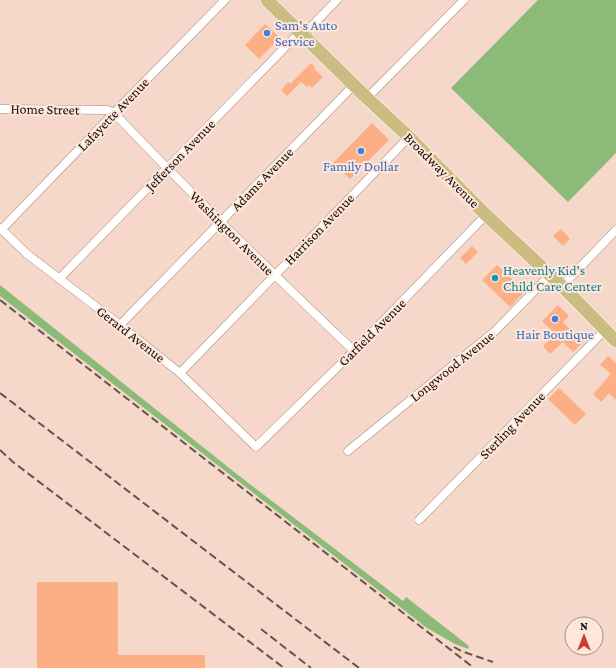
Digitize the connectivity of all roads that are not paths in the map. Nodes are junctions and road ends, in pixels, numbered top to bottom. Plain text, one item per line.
1 (225, 0) edge
2 (267, 0) edge
3 (337, 0) edge
4 (464, 0) edge
5 (302, 33) junction
6 (354, 85) junction
7 (367, 98) junction
8 (0, 109) edge
9 (114, 113) junction
10 (409, 137) junction
11 (167, 169) junction
12 (486, 215) junction
13 (221, 222) junction
14 (1, 229) edge
15 (616, 230) edge
16 (275, 275) junction
17 (550, 275) junction
18 (59, 279) junction
19 (562, 286) junction
20 (120, 325) junction
21 (605, 330) junction
22 (616, 341) edge
23 (354, 350) junction
24 (180, 373) junction
25 (256, 447) joint
26 (348, 451) dead end
27 (419, 520) dead end

1 - 9 street, Lafayette Avenue
2 - 5 main road, Broadway Avenue
3 - 5 street, Jefferson Avenue
4 - 7 street
5 - 6 main road, Broadway Avenue
5 - 11 street, Jefferson Avenue
6 - 7 main road, Broadway Avenue
6 - 13 street, Adams Avenue
7 - 10 main road, Broadway Avenue
8 - 9 street, Home Street
9 - 11 street, Washington Avenue
9 - 14 street, Lafayette Avenue
10 - 12 main road, Broadway Avenue
10 - 16 street, Harrison Avenue
11 - 13 street, Washington Avenue
11 - 18 street, Jefferson Avenue
12 - 17 main road, Broadway Avenue
12 - 23 street, Garfield Avenue
13 - 16 street, Washington Avenue
13 - 20 street, Adams Avenue
14 - 18 street, Gerard Avenue
15 - 19 street
16 - 23 street, Washington Avenue
16 - 24 street, Harrison Avenue
17 - 19 main road, Broadway Avenue
17 - 26 street, Longwood Avenue
18 - 20 street, Gerard Avenue
19 - 21 main road, Broadway Avenue
20 - 24 street, Gerard Avenue
21 - 22 main road, Broadway Avenue
21 - 27 street, Sterling Avenue
23 - 25 street, Garfield Avenue
24 - 25 street, Gerard Avenue

